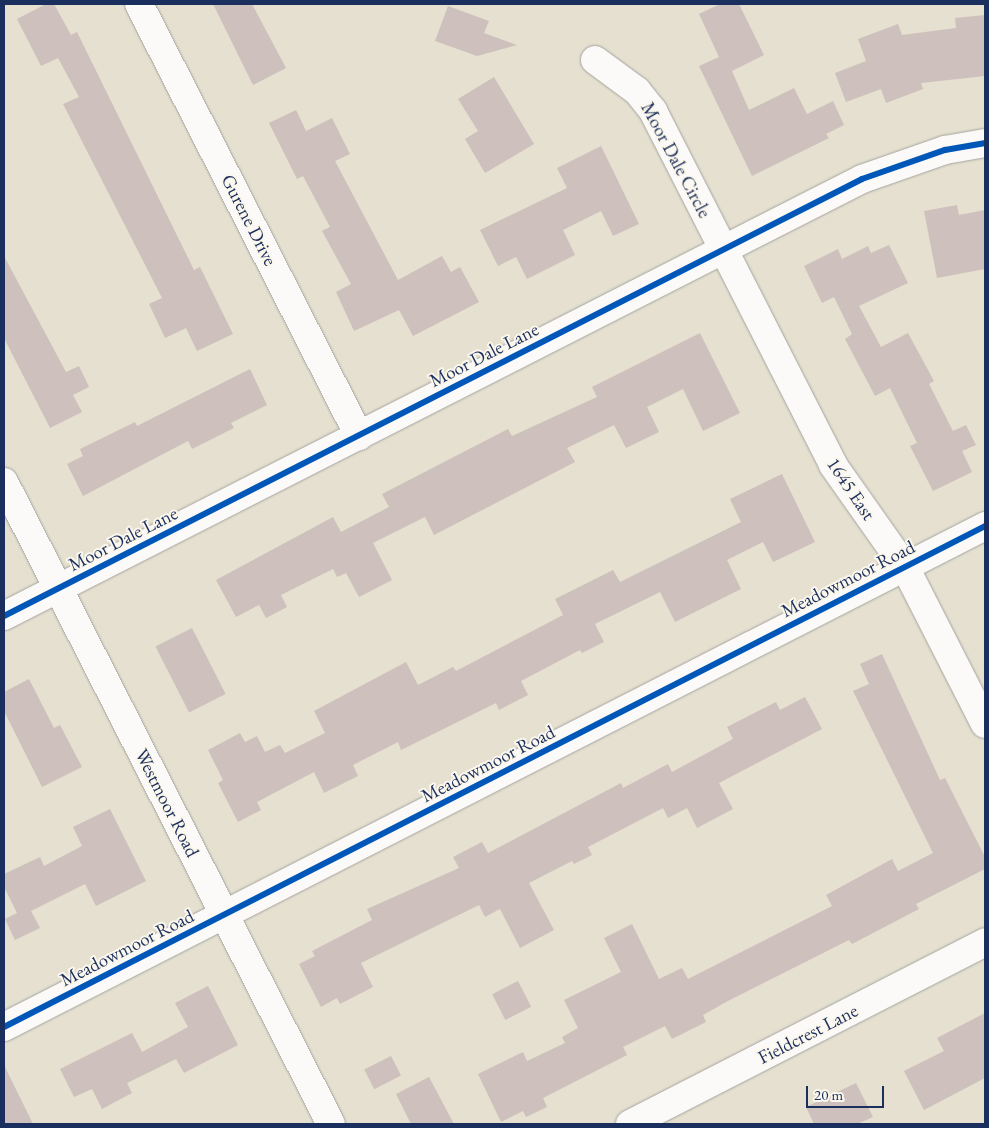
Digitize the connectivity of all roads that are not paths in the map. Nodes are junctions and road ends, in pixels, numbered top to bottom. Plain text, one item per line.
1 (139, 4) edge
2 (595, 60) dead end
3 (985, 143) edge
4 (723, 250) junction
5 (359, 436) junction
6 (4, 482) edge
7 (985, 526) edge
8 (905, 567) junction
9 (58, 588) junction
10 (4, 616) edge
11 (985, 724) edge
12 (225, 916) junction
13 (985, 942) edge
14 (4, 1027) edge
15 (331, 1124) edge
16 (630, 1124) edge

1 - 5 street, Gurene Drive
2 - 4 street, Moor Dale Circle
3 - 4 street, Moor Dale Lane
4 - 5 street, Moor Dale Lane
4 - 8 street, 1645 East
5 - 9 street, Moor Dale Lane
6 - 9 street, Westmoor Road
7 - 8 street, Meadowmoor Road
8 - 11 street, 1645 East
8 - 12 street, Meadowmoor Road
9 - 10 street, Moor Dale Lane
9 - 12 street, Westmoor Road
12 - 14 street, Meadowmoor Road
12 - 15 street, Westmoor Road
13 - 16 street, Fieldcrest Lane

